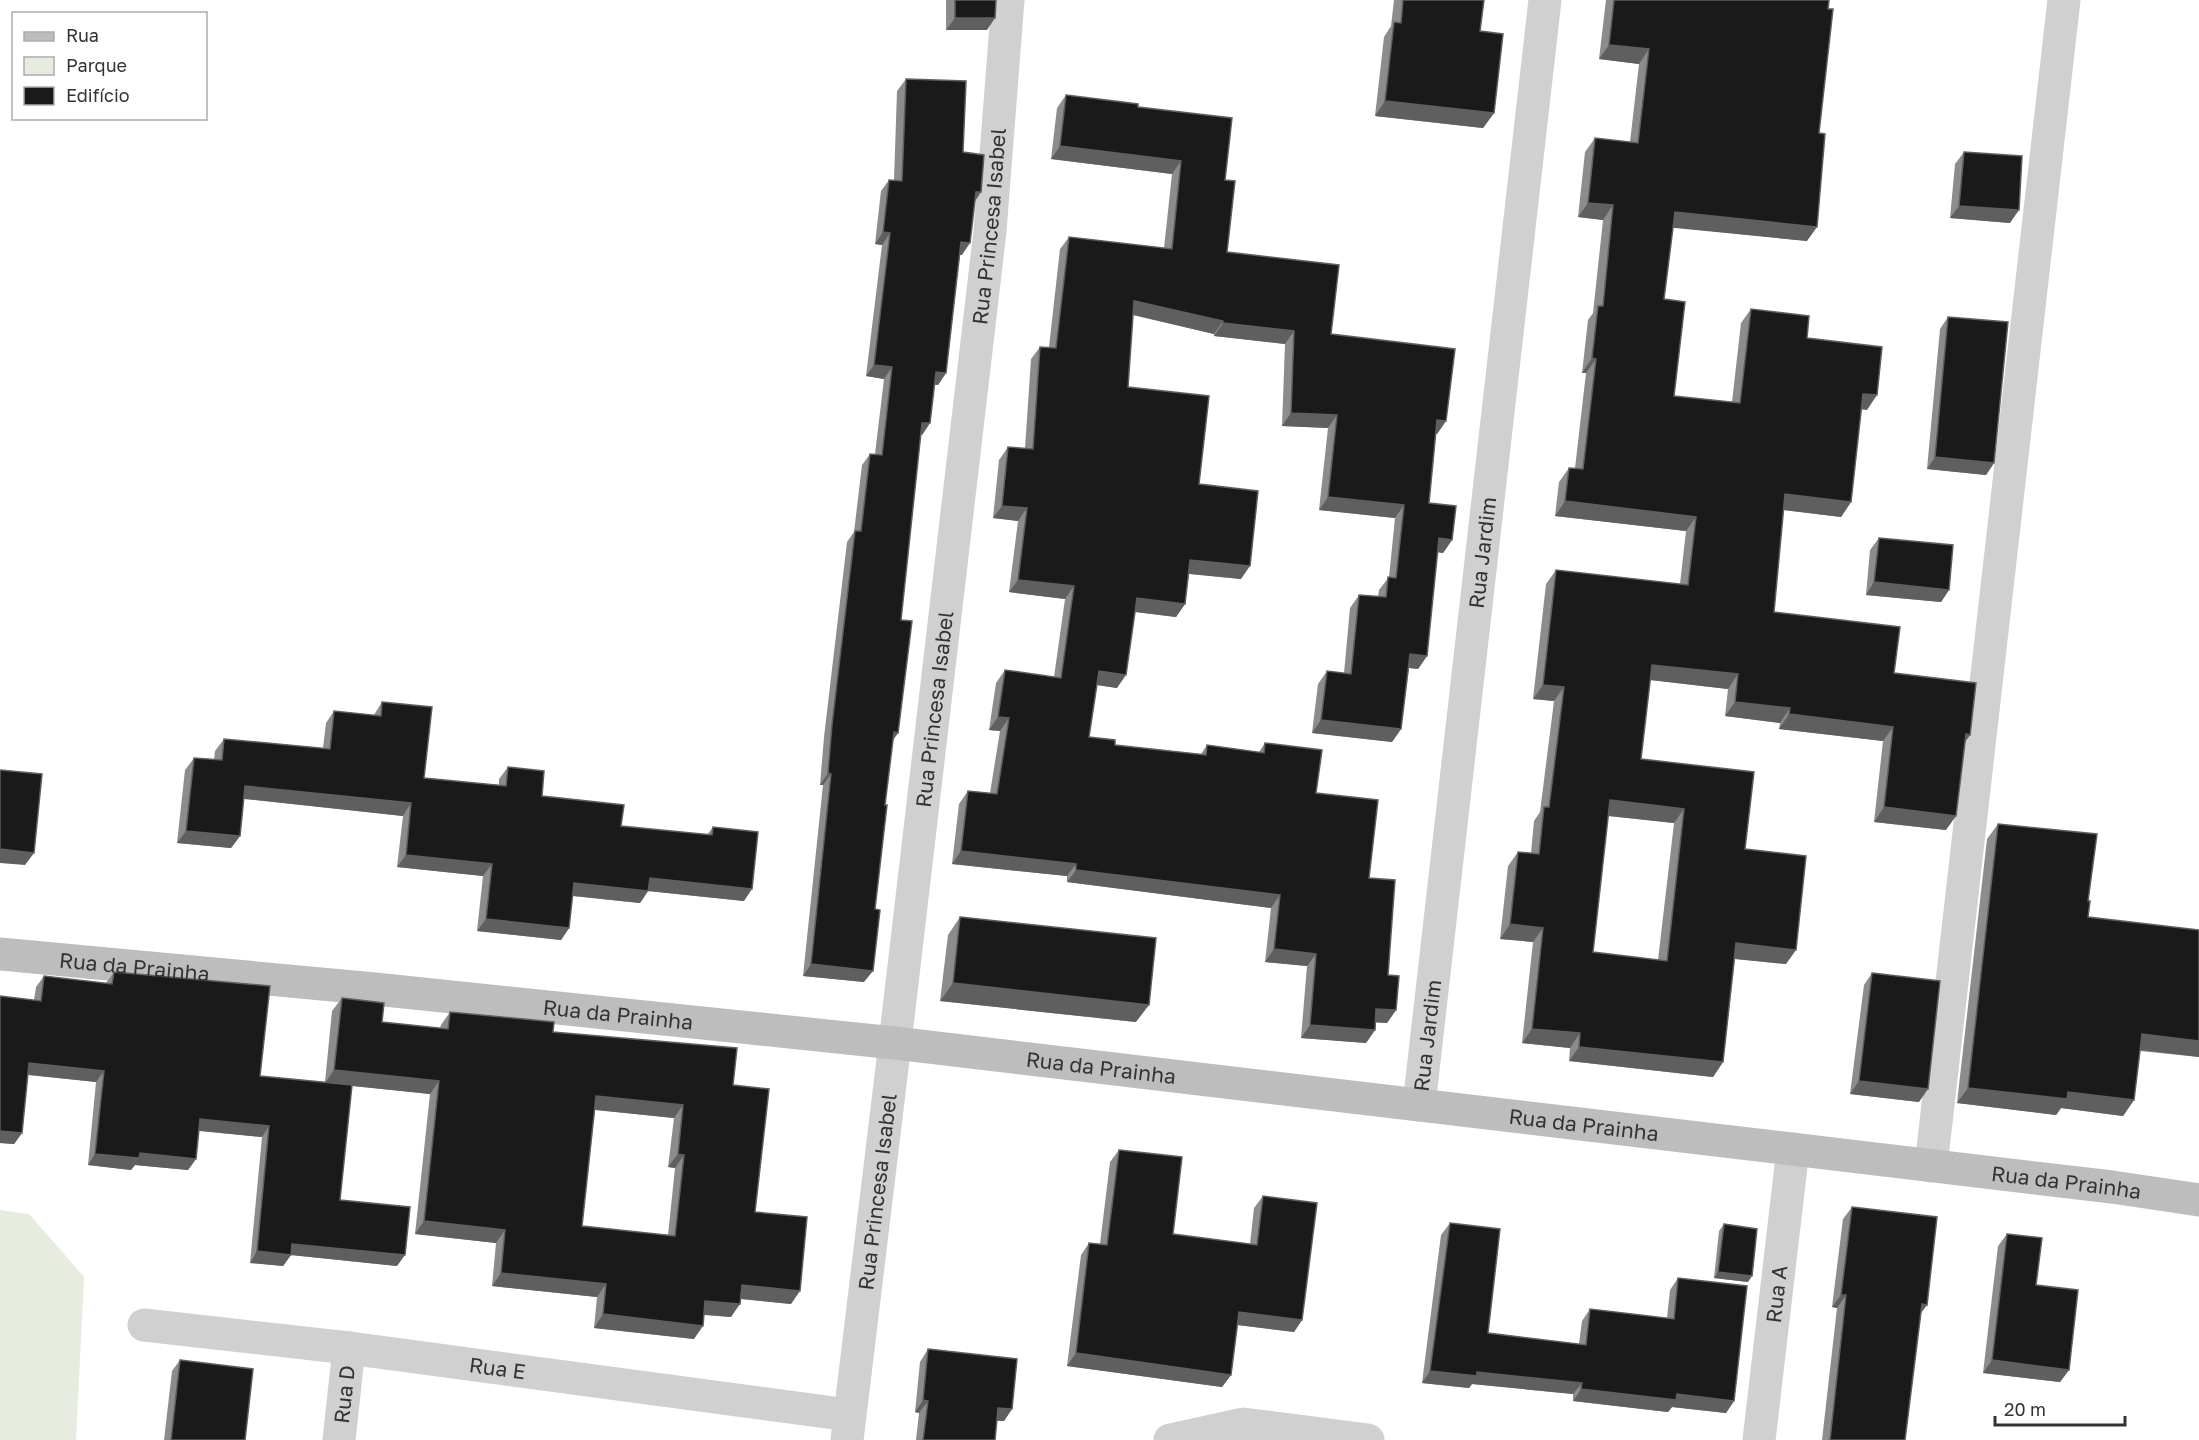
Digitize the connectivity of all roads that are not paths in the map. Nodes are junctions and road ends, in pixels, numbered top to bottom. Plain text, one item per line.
1 (1008, 0) edge
2 (1545, 0) edge
3 (2064, 0) edge
4 (0, 954) edge
5 (895, 1043) junction
6 (1419, 1105) junction
7 (1793, 1149) junction
8 (1931, 1166) junction
9 (2199, 1200) edge
10 (144, 1325) dead end
11 (349, 1348) junction
12 (848, 1428) edge
13 (339, 1440) edge
14 (1170, 1440) edge
15 (1368, 1440) edge
16 (1759, 1440) edge

1 - 5 street, Rua Princesa Isabel
2 - 6 street, Rua Jardim
3 - 8 street
4 - 5 street, Rua da Prainha
5 - 6 street, Rua da Prainha
5 - 12 street, Rua Princesa Isabel
6 - 7 street, Rua da Prainha
7 - 8 street, Rua da Prainha
7 - 16 street, Rua A
8 - 9 street, Rua da Prainha
10 - 11 street, Rua E
11 - 12 street, Rua E
11 - 13 street, Rua D
14 - 15 street

